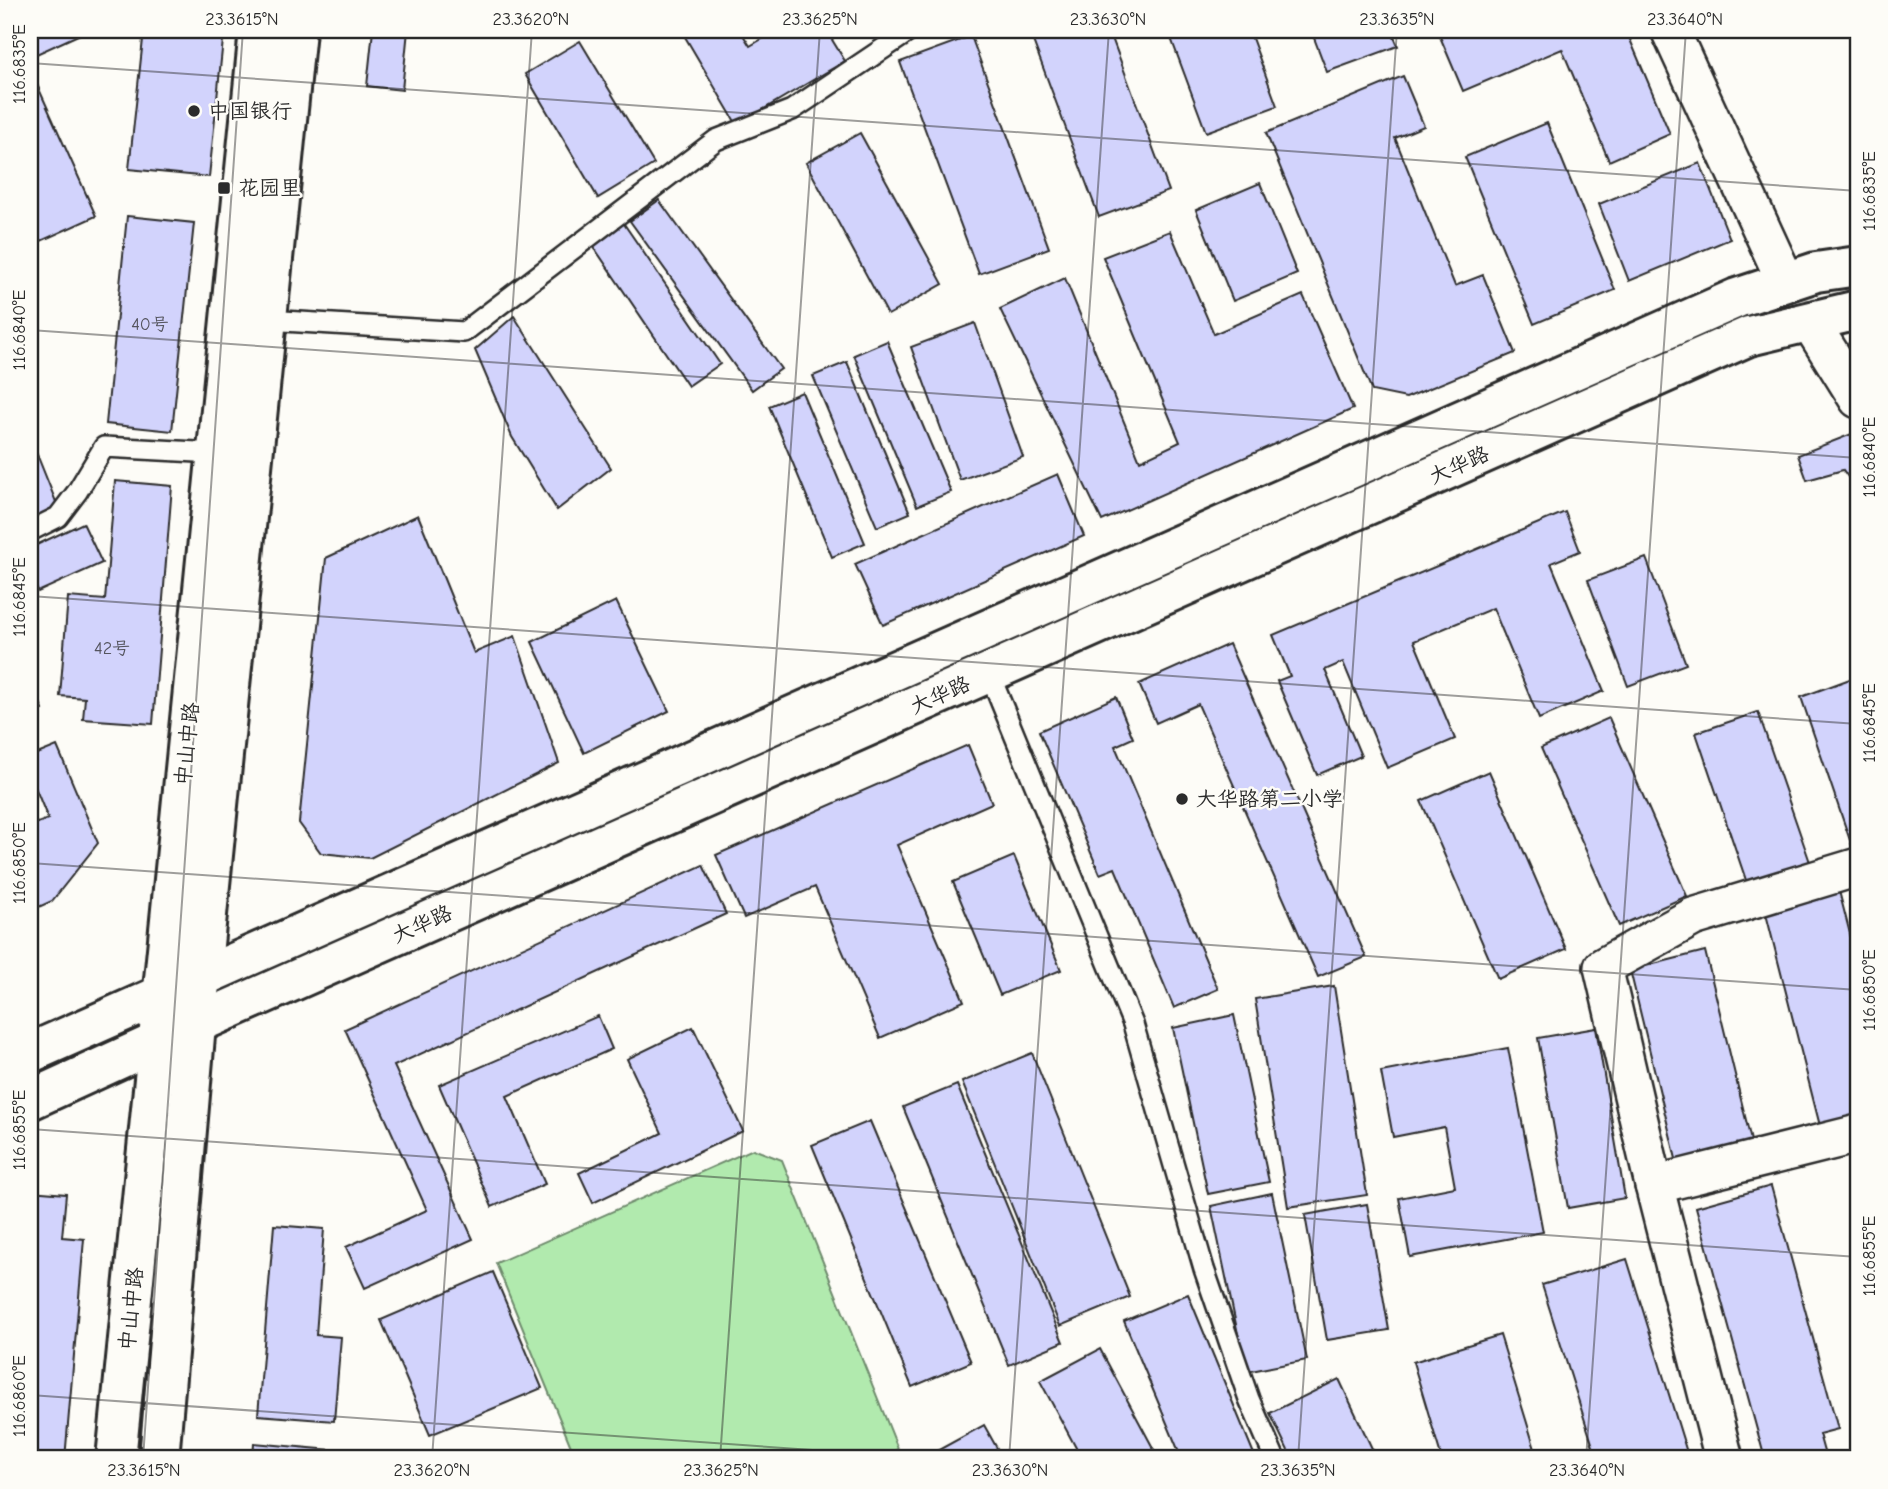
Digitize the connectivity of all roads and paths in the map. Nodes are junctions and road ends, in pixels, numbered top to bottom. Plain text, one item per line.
1 (260, 30) edge
2 (296, 30) edge
3 (911, 30) edge
4 (1671, 30) edge
5 (1858, 267) edge
6 (1786, 282) junction
7 (1858, 310) edge
8 (267, 320) junction
9 (1810, 322) junction
10 (1858, 399) edge
11 (216, 453) junction
12 (30, 531) edge
13 (989, 673) junction
14 (1858, 867) edge
15 (201, 976) junction
16 (162, 994) junction
17 (196, 1024) junction
18 (157, 1041) junction
19 (30, 1053) edge
20 (30, 1100) edge
21 (1858, 1134) edge
22 (1654, 1185) junction
23 (116, 1459) edge
24 (159, 1459) edge
25 (1275, 1459) edge
26 (1724, 1459) edge

1 - 11 street, 中山中路
2 - 8 street, 中山中路
3 - 8 lane
4 - 6 street
5 - 6 street, 大华路
6 - 15 street, 大华路
7 - 9 street, 大华路
8 - 15 street, 中山中路
9 - 10 street
9 - 13 street, 大华路
11 - 12 lane
11 - 16 street, 中山中路
13 - 17 street, 大华路
13 - 25 lane
14 - 22 street
15 - 16 street, 大华路
15 - 17 street, 中山中路
16 - 18 street, 中山中路
16 - 19 street, 大华路
17 - 18 street, 大华路
17 - 24 street, 中山中路
18 - 20 street, 大华路
18 - 23 street, 中山中路
21 - 22 street
22 - 26 street

